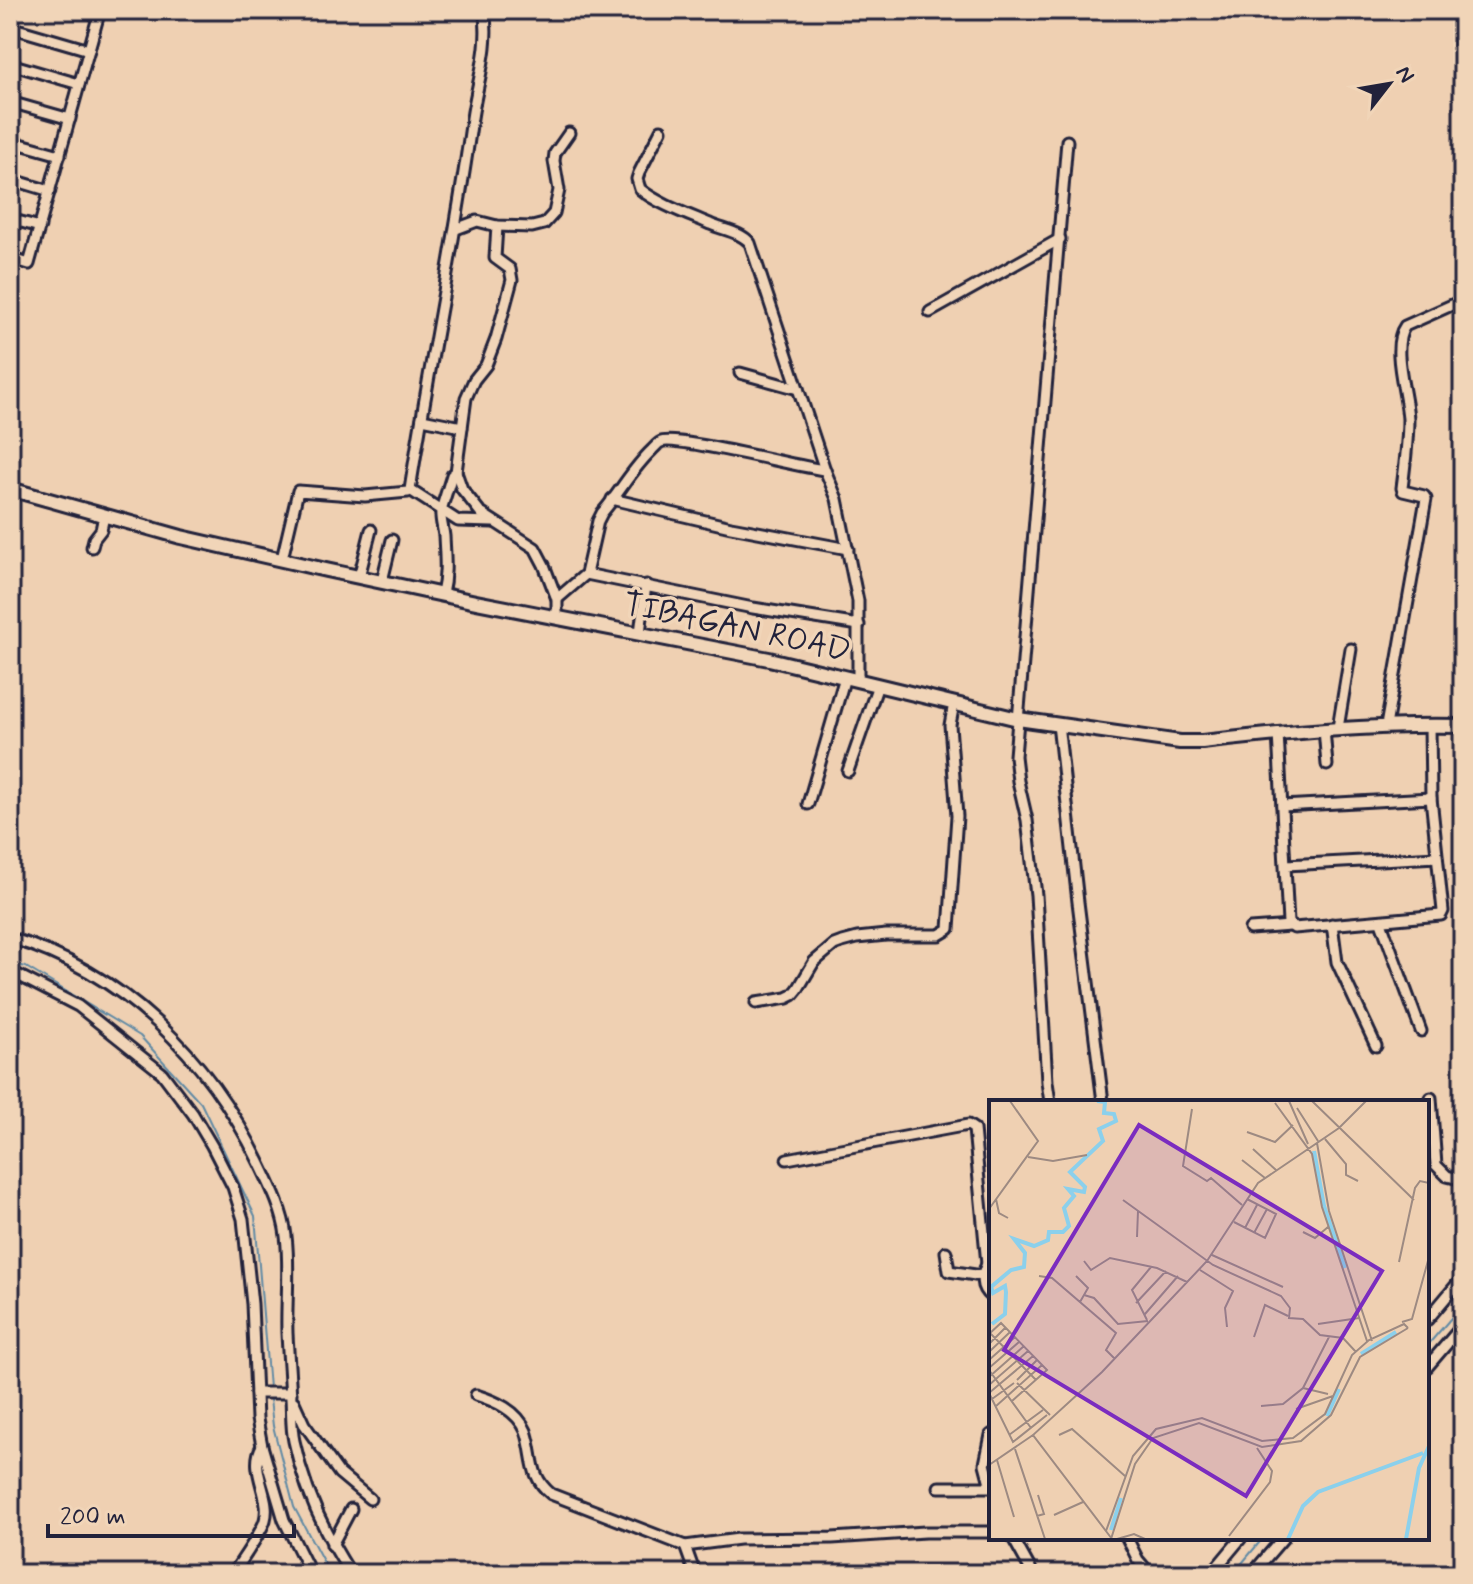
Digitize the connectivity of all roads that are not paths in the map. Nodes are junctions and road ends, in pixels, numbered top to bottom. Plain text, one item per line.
1 (13, 10) edge
2 (83, 10) edge
3 (484, 10) edge
4 (99, 12) edge
5 (10, 21) edge
6 (10, 27) edge
7 (89, 50) junction
8 (10, 64) edge
9 (79, 84) junction
10 (10, 102) edge
11 (70, 119) junction
12 (661, 130) dead end
13 (569, 133) dead end
14 (10, 141) edge
15 (1067, 141) dead end
16 (60, 155) junction
17 (10, 179) edge
18 (50, 191) junction
19 (10, 219) edge
20 (497, 226) junction
21 (40, 227) junction
22 (456, 229) junction
23 (1060, 239) junction
24 (10, 258) edge
25 (1463, 300) edge
26 (930, 312) dead end
27 (740, 373) dead end
28 (798, 389) junction
29 (422, 419) junction
30 (462, 427) junction
31 (825, 470) junction
32 (456, 472) junction
33 (10, 489) edge
34 (410, 490) junction
35 (612, 499) junction
36 (441, 510) junction
37 (104, 516) junction
38 (496, 523) junction
39 (371, 530) dead end
40 (392, 540) dead end
41 (92, 547) dead end
42 (848, 549) junction
43 (282, 559) junction
44 (586, 574) junction
45 (359, 577) junction
46 (382, 581) junction
47 (646, 585) junction
48 (442, 594) junction
49 (557, 599) junction
50 (557, 617) junction
51 (859, 625) junction
52 (640, 633) junction
53 (1351, 649) dead end
54 (852, 679) junction
55 (878, 685) junction
56 (954, 703) junction
57 (1018, 719) junction
58 (1058, 724) junction
59 (1430, 725) junction
60 (1386, 726) junction
61 (1463, 726) edge
62 (1338, 728) junction
63 (1324, 729) junction
64 (1278, 733) junction
65 (1327, 765) dead end
66 (848, 771) dead end
67 (1431, 798) junction
68 (808, 804) dead end
69 (1282, 806) junction
70 (1437, 857) junction
71 (1286, 865) junction
72 (1381, 922) junction
73 (1332, 924) junction
74 (1290, 926) junction
75 (1250, 929) dead end
76 (10, 938) edge
77 (10, 971) edge
78 (756, 1003) dead end
79 (1421, 1031) dead end
80 (1376, 1046) dead end
81 (1431, 1098) dead end
82 (1050, 1100) edge
83 (1103, 1100) edge
84 (787, 1159) dead end
85 (1463, 1180) edge
86 (987, 1236) edge
87 (946, 1252) dead end
88 (989, 1263) edge
89 (982, 1276) junction
90 (1463, 1277) edge
91 (989, 1295) edge
92 (1429, 1318) edge
93 (1463, 1325) edge
94 (1429, 1365) edge
95 (258, 1393) junction
96 (287, 1394) junction
97 (476, 1395) dead end
98 (989, 1445) edge
99 (262, 1446) junction
100 (989, 1479) edge
101 (939, 1487) dead end
102 (989, 1487) edge
103 (370, 1499) dead end
104 (351, 1509) dead end
105 (989, 1532) edge
106 (1014, 1540) edge
107 (1128, 1540) edge
108 (1239, 1540) edge
109 (1281, 1540) edge
110 (332, 1545) junction
111 (685, 1546) junction
112 (233, 1574) edge
113 (311, 1574) edge
114 (351, 1574) edge
115 (695, 1574) edge
116 (1033, 1574) edge
117 (1150, 1574) edge
118 (1211, 1574) edge
119 (1252, 1574) edge

1 - 5 street
2 - 4 street
3 - 22 street
4 - 7 street
6 - 7 street
7 - 9 street
8 - 9 street
9 - 11 street
10 - 11 street
11 - 16 street
12 - 28 street
13 - 20 street
14 - 16 street
15 - 23 street
16 - 18 street
17 - 18 street
18 - 21 street
19 - 21 street
20 - 22 street
20 - 30 street
21 - 24 street
22 - 29 street
23 - 26 street
23 - 57 street
25 - 60 street
27 - 28 street
28 - 31 street
29 - 30 street
29 - 34 street
30 - 32 street
31 - 35 street
31 - 42 street
32 - 36 street
32 - 38 street
33 - 37 main road, TIBAGAN ROAD
34 - 36 street
34 - 43 street
35 - 42 street
35 - 44 street
36 - 38 street
36 - 48 street
37 - 41 street
37 - 43 main road, TIBAGAN ROAD
38 - 49 street
39 - 45 street
40 - 46 street
42 - 51 street
43 - 45 main road, TIBAGAN ROAD
44 - 47 street
44 - 49 street
45 - 46 main road, TIBAGAN ROAD
46 - 48 main road, TIBAGAN ROAD
47 - 51 street
47 - 52 street
48 - 50 main road, TIBAGAN ROAD
49 - 50 street
50 - 52 main road, TIBAGAN ROAD
51 - 54 street
52 - 54 main road, TIBAGAN ROAD
53 - 62 street
54 - 55 main road, TIBAGAN ROAD
54 - 68 street
55 - 56 main road, TIBAGAN ROAD
55 - 66 street
56 - 57 main road, TIBAGAN ROAD
56 - 78 street
57 - 58 main road, TIBAGAN ROAD
57 - 82 street
58 - 64 main road, TIBAGAN ROAD
58 - 83 street
59 - 60 main road, TIBAGAN ROAD
59 - 61 main road, TIBAGAN ROAD
59 - 67 street
60 - 62 main road, TIBAGAN ROAD
62 - 63 main road, TIBAGAN ROAD
63 - 64 main road, TIBAGAN ROAD
63 - 65 street
64 - 69 street
67 - 69 street
67 - 70 street
69 - 71 street
70 - 71 street
70 - 72 street
71 - 74 street
72 - 73 street
72 - 79 street
73 - 74 street
73 - 80 street
74 - 75 street
76 - 96 street
77 - 95 street
81 - 85 street
84 - 86 street
86 - 88 street
87 - 89 street
88 - 89 street
89 - 91 street
90 - 92 street
93 - 94 street
95 - 96 street
95 - 99 street
96 - 103 street
96 - 110 street
97 - 111 street
98 - 100 street
99 - 112 street
99 - 113 street
101 - 102 street
104 - 110 street
105 - 111 street
106 - 116 street
107 - 117 street
108 - 118 street
109 - 119 street
110 - 114 street
111 - 115 street

